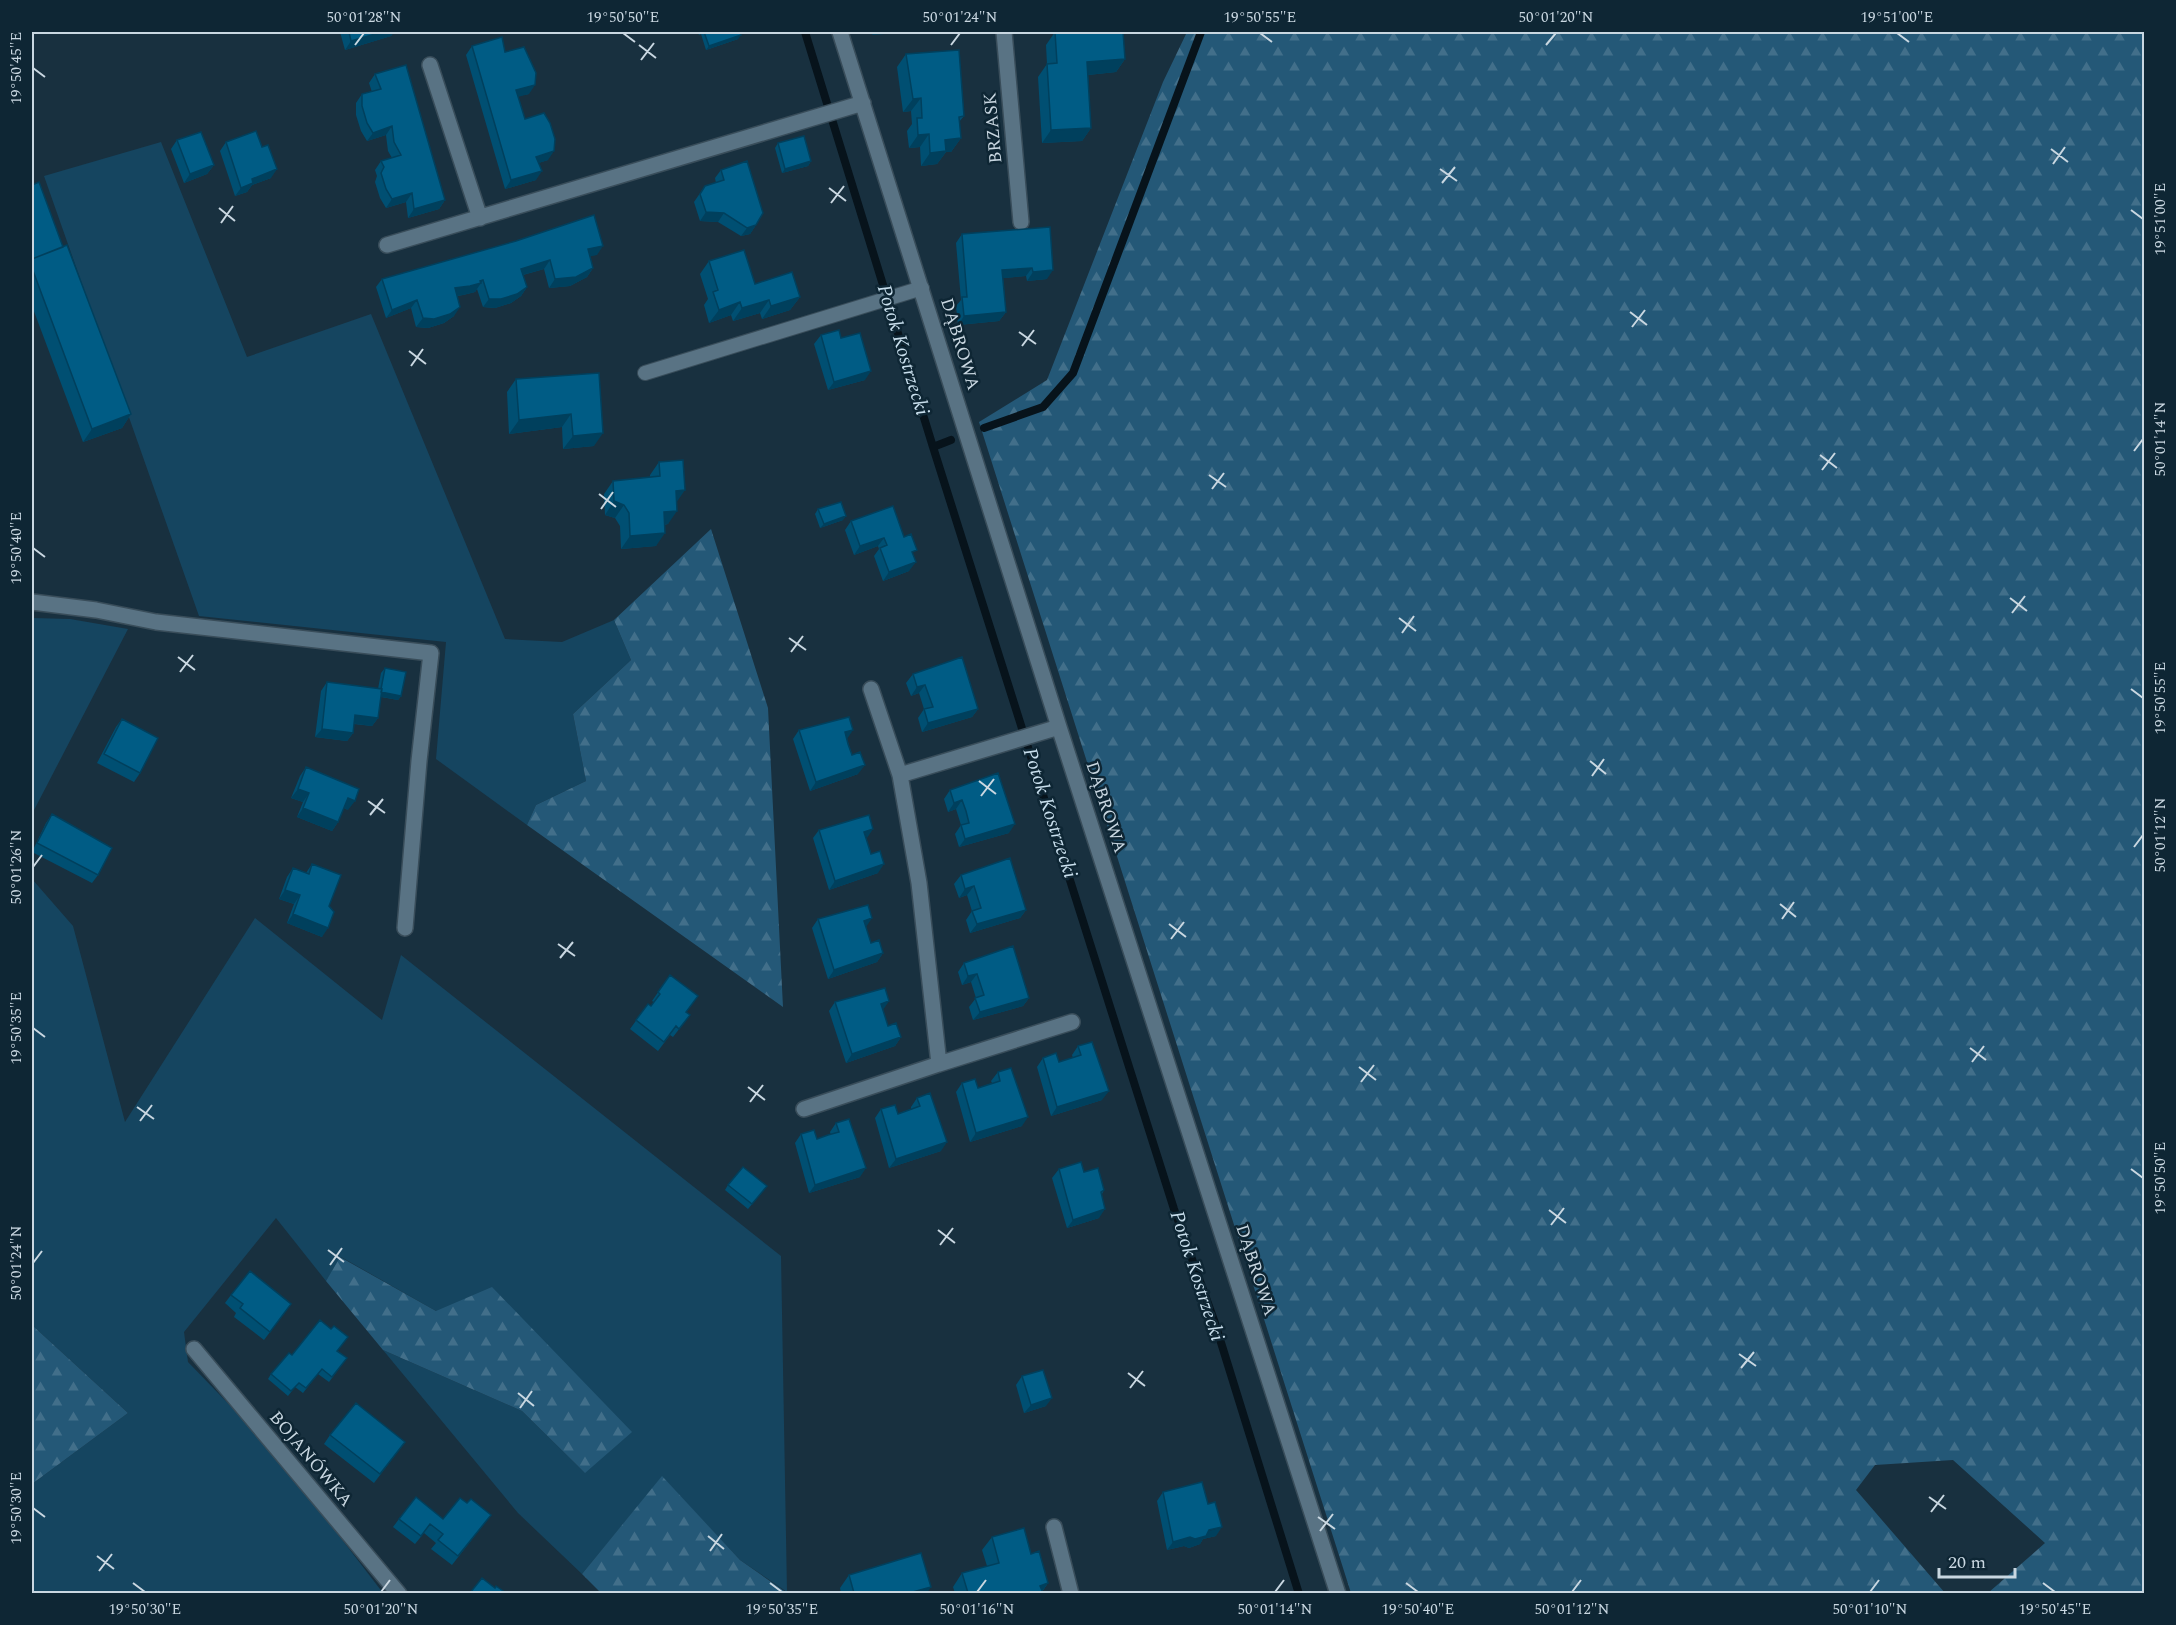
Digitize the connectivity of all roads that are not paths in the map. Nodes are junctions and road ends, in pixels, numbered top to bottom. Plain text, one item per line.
1 (840, 32) edge
2 (1004, 32) edge
3 (430, 65) dead end
4 (863, 103) junction
5 (480, 218) junction
6 (1021, 222) dead end
7 (387, 245) dead end
8 (922, 288) junction
9 (645, 374) dead end
10 (32, 602) edge
11 (871, 689) dead end
12 (1059, 727) junction
13 (900, 775) junction
14 (405, 928) dead end
15 (1072, 1022) dead end
16 (939, 1064) junction
17 (804, 1109) dead end
18 (194, 1349) dead end
19 (1054, 1527) dead end
20 (399, 1593) edge
21 (1071, 1593) edge
22 (1338, 1593) edge

1 - 4 street, DĄBROWA
2 - 6 street, BRZASK
3 - 5 street
4 - 5 street
4 - 8 street, DĄBROWA
5 - 7 street
8 - 9 lane
8 - 12 street, DĄBROWA
10 - 14 street
11 - 13 street
12 - 13 street
12 - 22 street, DĄBROWA
13 - 16 street
15 - 16 street
16 - 17 street
18 - 20 street, BOJANÓWKA
19 - 21 street

